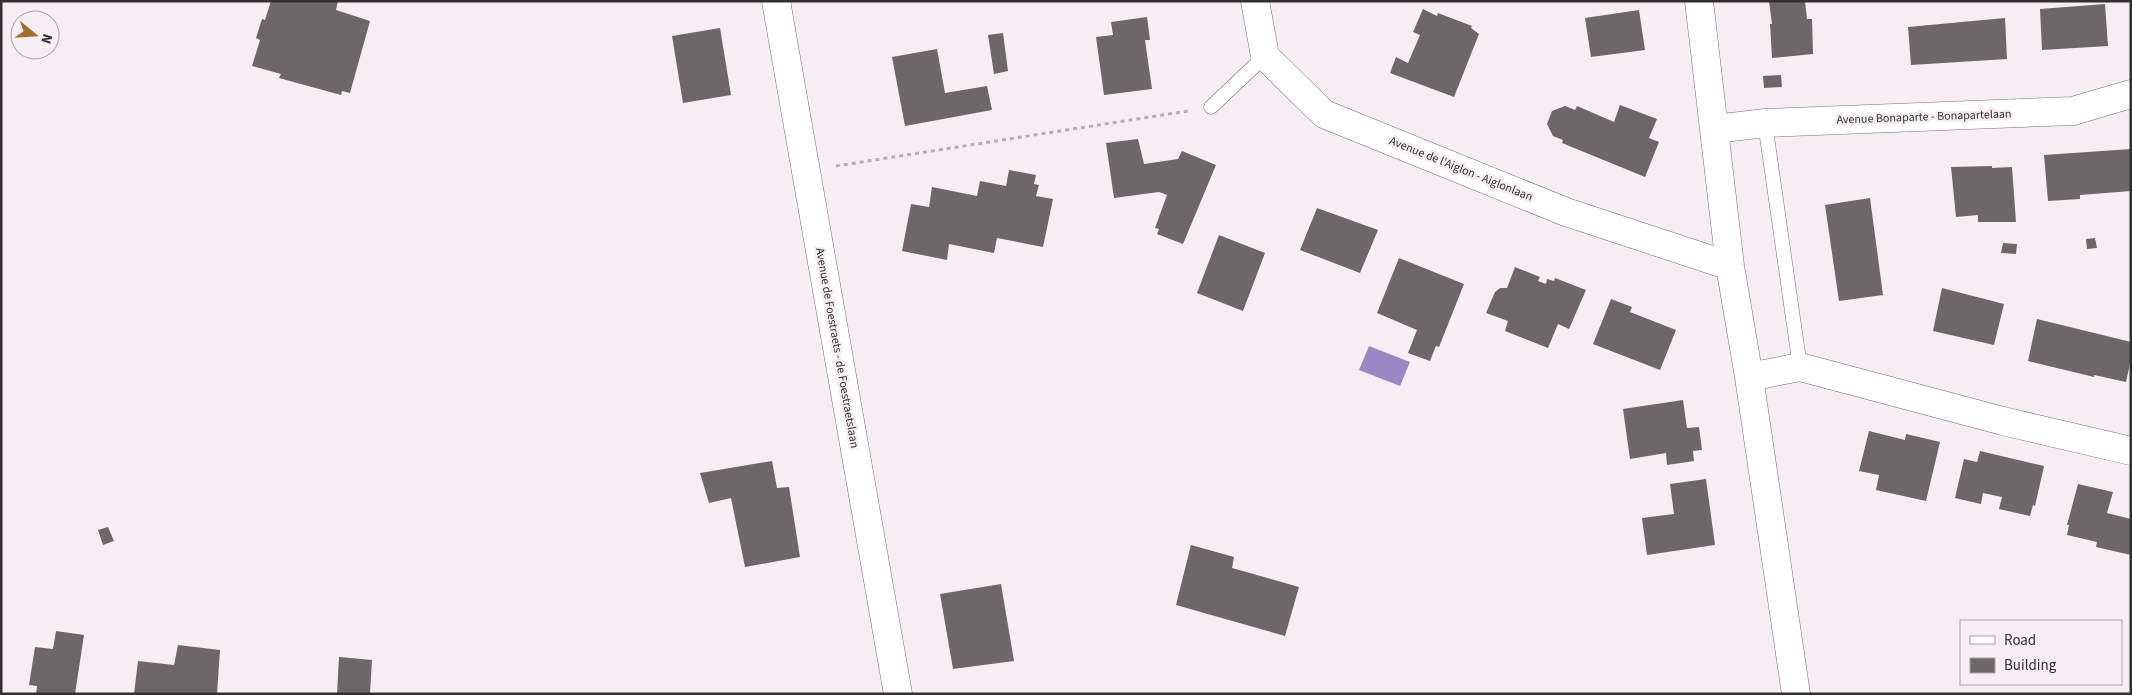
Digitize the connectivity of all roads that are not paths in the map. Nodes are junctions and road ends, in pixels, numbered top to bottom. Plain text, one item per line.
1 (776, 1) edge
2 (1256, 1) edge
3 (1699, 1) edge
4 (1265, 56) junction
5 (2131, 94) edge
6 (1211, 107) road end
7 (1765, 123) junction
8 (1715, 129) junction
9 (1730, 266) junction
10 (1800, 367) junction
11 (1749, 377) junction
12 (2131, 451) edge
13 (898, 694) edge
14 (1796, 694) edge

1 - 13 street, Avenue de Foestraets - de Foestraetslaan
2 - 4 street
3 - 8 street
4 - 6 lane
4 - 9 street, Avenue de l'Aiglon - Aiglonlaan
5 - 7 street, Avenue Bonaparte - Bonapartelaan
7 - 8 street, Avenue Bonaparte - Bonapartelaan
7 - 10 lane
8 - 9 street
9 - 11 street
10 - 11 street
10 - 12 street
11 - 14 street

